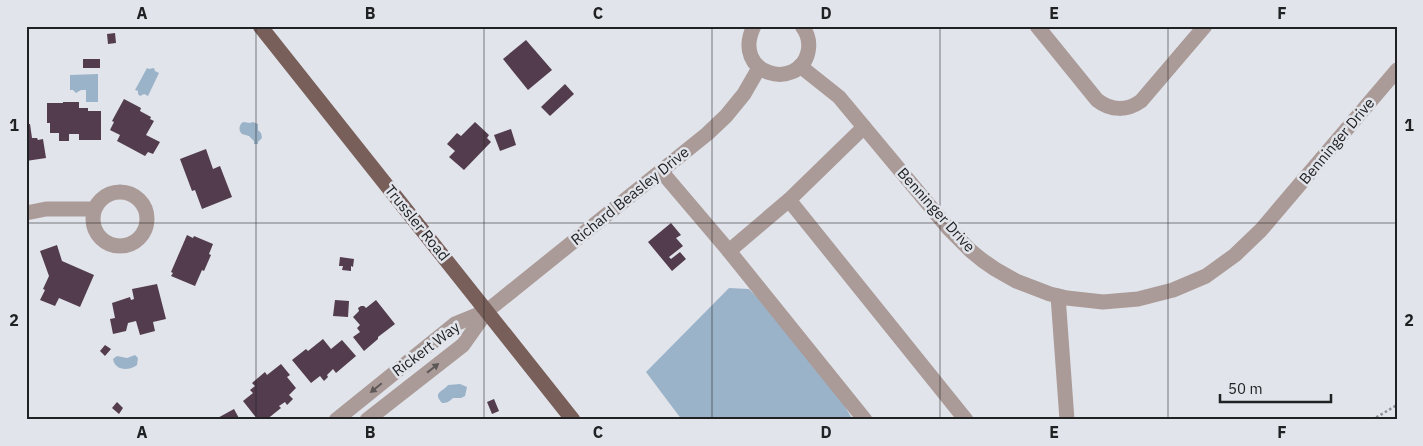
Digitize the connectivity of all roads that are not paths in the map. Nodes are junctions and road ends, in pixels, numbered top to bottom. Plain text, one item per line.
1 (260, 26) edge
2 (754, 26) edge
3 (802, 26) edge
4 (1037, 26) edge
5 (1205, 26) edge
6 (800, 66) junction
7 (758, 68) junction
8 (1397, 70) edge
9 (864, 127) junction
10 (661, 171) junction
11 (789, 200) junction
12 (94, 209) dead end
13 (26, 213) edge
14 (729, 251) junction
15 (1058, 296) junction
16 (487, 311) junction
17 (336, 420) edge
18 (367, 420) edge
19 (573, 420) edge
20 (865, 420) edge
21 (966, 420) edge
22 (1067, 420) edge

1 - 16 main road, Trussler Road
2 - 7 street
3 - 6 street
4 - 5 street
6 - 7 street
6 - 9 street, Benninger Drive
7 - 10 street, Richard Beasley Drive
8 - 15 street, Benninger Drive
9 - 11 street
9 - 15 street, Benninger Drive
10 - 14 street
10 - 16 street, Richard Beasley Drive
11 - 14 street
11 - 21 street
12 - 13 street
14 - 20 street
15 - 22 street
16 -> 17 street, Rickert Way
18 -> 16 street, Rickert Way
16 - 19 main road, Trussler Road

